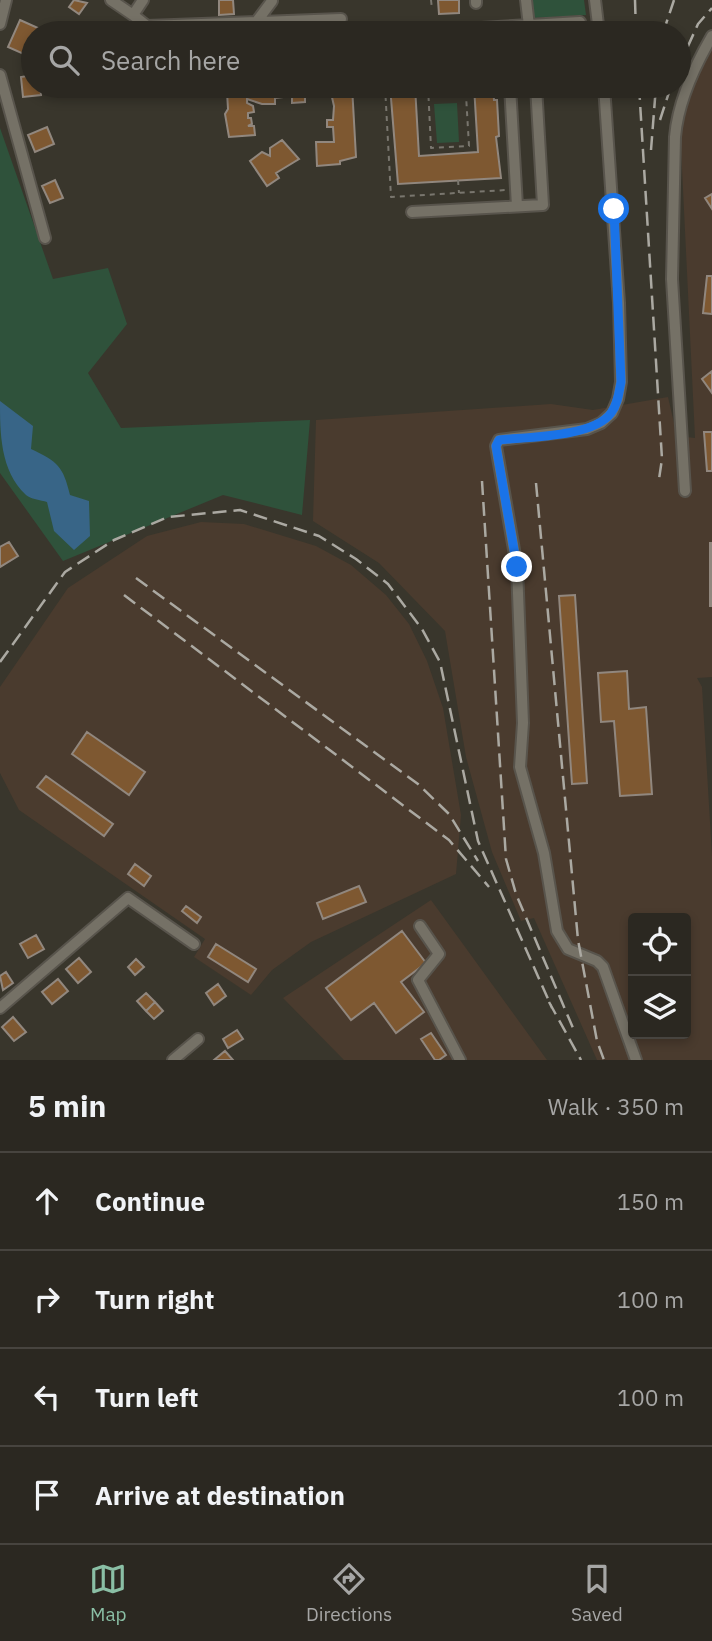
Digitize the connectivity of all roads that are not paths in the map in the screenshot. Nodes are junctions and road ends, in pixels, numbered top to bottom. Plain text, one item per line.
1 (6, 0) edge
2 (111, 0) edge
3 (143, 0) edge
4 (526, 0) edge
5 (595, 0) edge
6 (272, 1) edge
7 (133, 15) junction
8 (341, 19) dead end
9 (141, 21) edge
10 (258, 21) edge
11 (285, 21) edge
12 (530, 21) edge
13 (597, 21) edge
14 (0, 23) edge
15 (712, 36) edge
16 (0, 75) edge
17 (691, 78) edge
18 (511, 98) edge
19 (537, 98) edge
20 (605, 98) edge
21 (684, 98) edge
22 (517, 206) junction
23 (412, 212) dead end
24 (45, 238) dead end
25 (685, 491) dead end
26 (420, 926) dead end
27 (194, 944) dead end
28 (0, 1007) edge
29 (198, 1039) dead end
30 (173, 1060) edge
31 (460, 1060) edge
32 (635, 1060) edge

1 - 14 street
2 - 7 street
3 - 7 street
4 - 12 street
5 - 13 street
6 - 10 street
7 - 9 street
8 - 11 street
15 - 17 street
16 - 24 street
18 - 22 street
19 - 22 street
20 - 32 street
21 - 25 street
22 - 23 street
26 - 31 street
27 - 28 street
29 - 30 street

